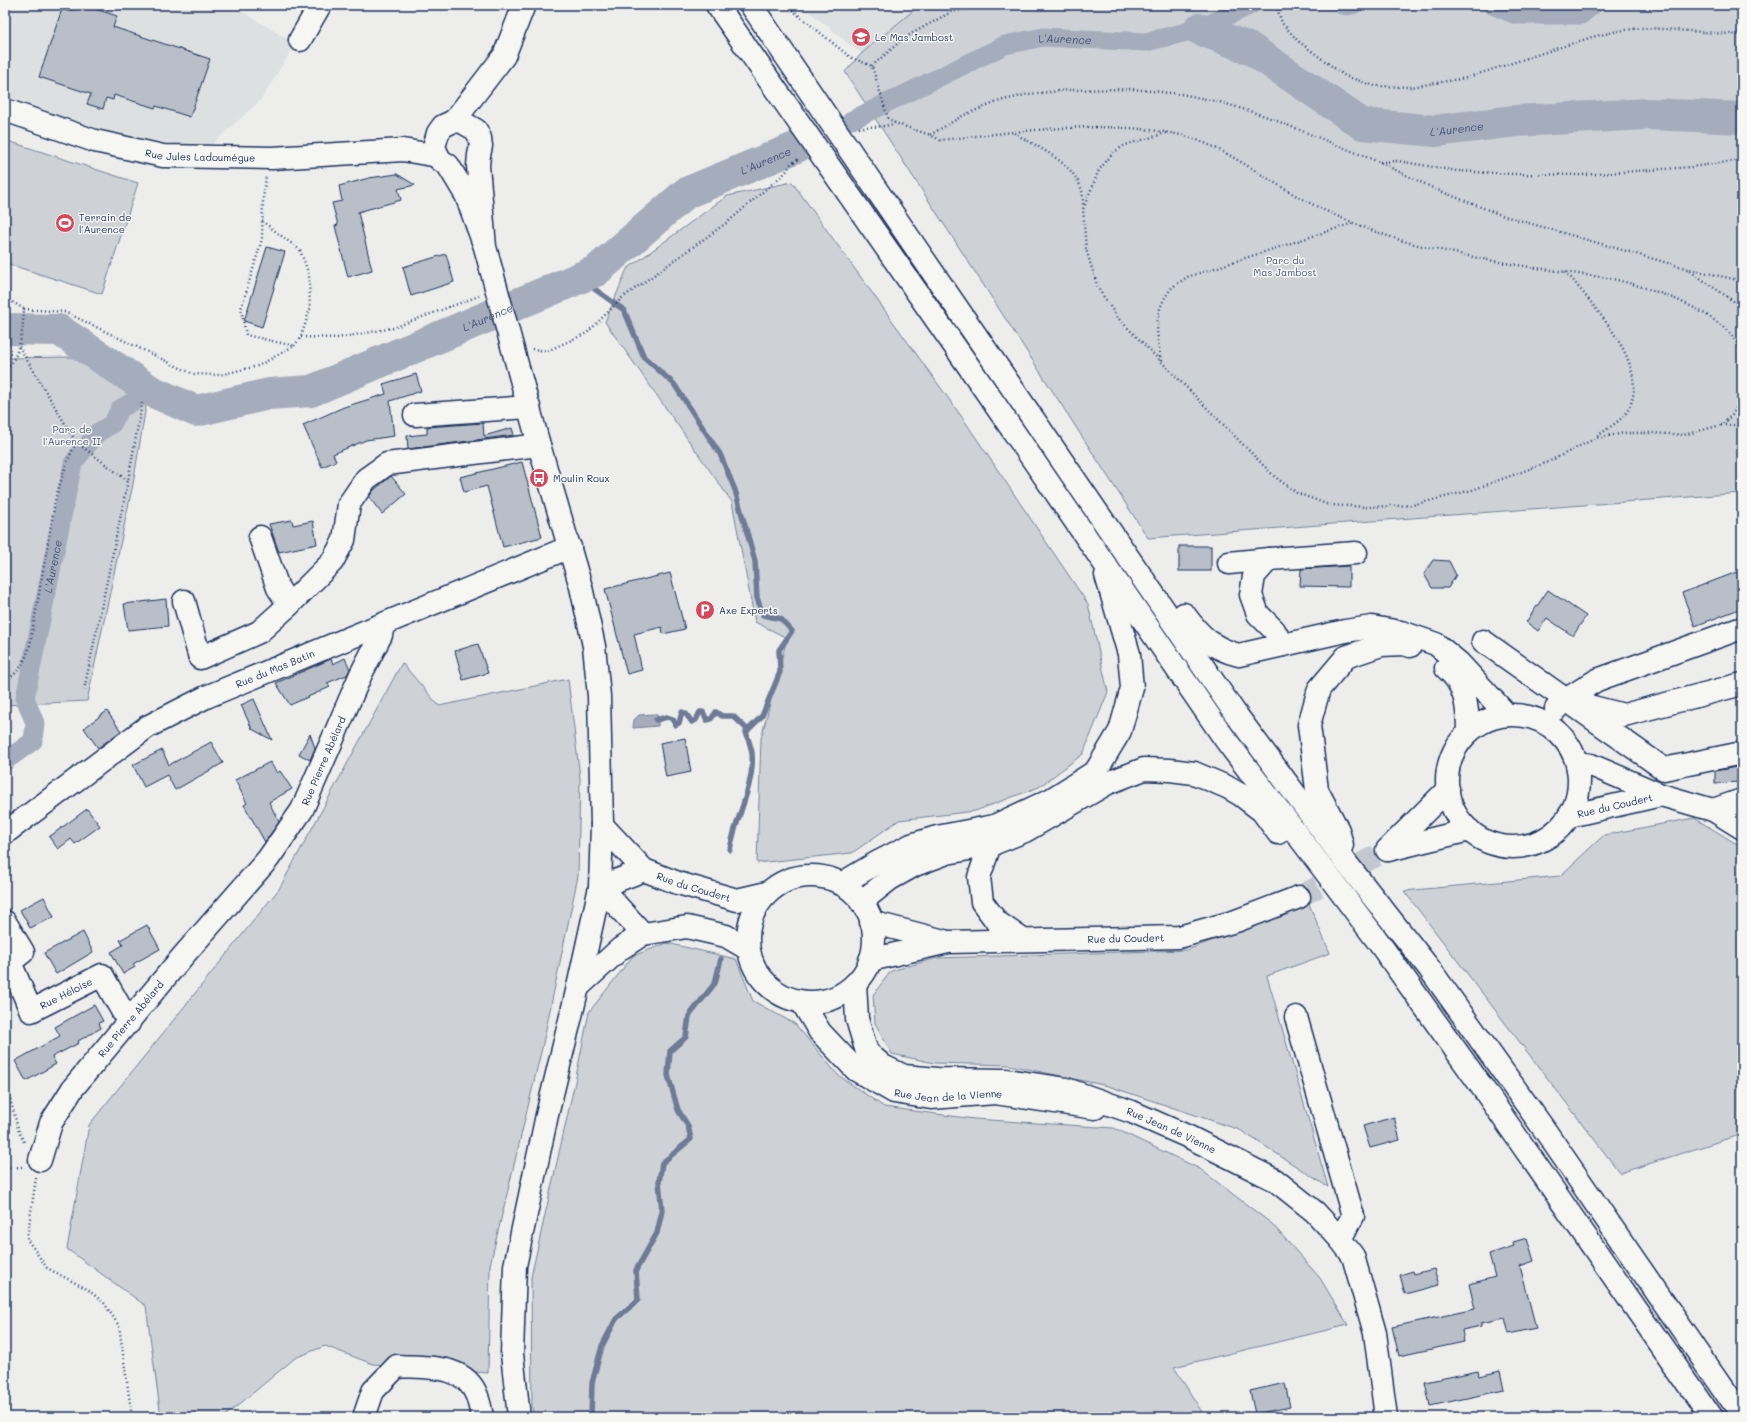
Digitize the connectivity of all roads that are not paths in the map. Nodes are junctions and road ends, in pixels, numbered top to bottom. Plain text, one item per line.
1 (320, 5) edge
2 (524, 5) edge
3 (717, 5) edge
4 (751, 5) edge
5 (300, 40) dead end
6 (5, 110) edge
7 (454, 121) junction
8 (441, 153) junction
9 (479, 155) junction
10 (485, 247) junction
11 (529, 407) junction
12 (415, 415) dead end
13 (539, 445) junction
14 (1113, 535) junction
15 (260, 537) dead end
16 (570, 548) junction
17 (1356, 553) dead end
18 (1101, 558) junction
19 (1269, 559) junction
20 (1229, 563) dead end
21 (184, 601) dead end
22 (289, 605) junction
23 (383, 625) junction
24 (1742, 628) edge
25 (1484, 641) dead end
26 (1282, 645) junction
27 (1742, 684) edge
28 (1565, 700) junction
29 (1507, 715) junction
30 (1543, 722) junction
31 (1468, 732) junction
32 (1742, 753) edge
33 (1577, 763) junction
34 (1448, 789) junction
35 (1661, 795) junction
36 (1742, 800) edge
37 (1713, 810) junction
38 (1569, 816) junction
39 (602, 825) junction
40 (1742, 828) edge
41 (1469, 830) junction
42 (5, 833) edge
43 (990, 845) junction
44 (1347, 864) junction
45 (644, 870) junction
46 (841, 884) junction
47 (600, 887) junction
48 (767, 893) junction
49 (1299, 897) tunnel mouth
50 (862, 902) junction
51 (5, 922) edge
52 (871, 922) junction
53 (643, 934) junction
54 (1023, 940) junction
55 (1377, 940) junction
56 (948, 942) junction
57 (748, 949) junction
58 (870, 960) junction
59 (855, 984) junction
60 (578, 987) junction
61 (802, 1002) junction
62 (1296, 1016) dead end
63 (129, 1023) junction
64 (1132, 1112) junction
65 (33, 1153) road end
66 (1340, 1239) junction
67 (1742, 1416) edge
68 (364, 1417) edge
69 (482, 1417) edge
70 (519, 1417) edge
71 (1386, 1417) edge
72 (1711, 1417) edge

1 - 5 main road
2 - 7 main road
3 - 18 main road
4 - 14 main road
6 - 8 main road, Rue Jules Ladoumégue
7 - 8 main road
7 - 9 main road
8 - 9 main road
8 - 10 main road
9 - 10 main road
10 - 11 main road
11 - 12 main road
11 - 13 main road
13 - 16 main road
13 - 22 main road
14 - 26 main road
14 - 44 main road
15 - 22 main road
16 - 23 main road, Rue du Mas Batin
16 - 39 main road
17 - 19 main road
18 - 46 main road
18 - 55 main road
19 - 20 main road
19 - 26 main road
21 - 22 main road
23 - 42 main road, Rue du Mas Batin
23 - 63 main road, Rue Pierre Abélard
24 - 28 main road
25 - 28 main road
26 - 29 main road
27 - 28 main road
28 - 30 main road
28 - 32 main road
29 - 30 main road
29 - 31 main road
30 - 33 main road
31 - 34 main road
31 - 44 main road
33 - 35 main road, Rue du Coudert
33 - 38 main road
34 - 41 main road
34 - 41 main road
35 - 37 main road, Rue du Coudert
35 - 38 main road, Rue du Coudert
36 - 37 main road
37 - 40 main road, Rue du Coudert
38 - 41 main road
39 - 45 main road, Rue du Coudert
39 - 47 main road
43 - 50 main road
43 - 54 main road
43 - 55 main road
44 - 67 main road
45 - 47 main road, Rue du Coudert
45 - 48 main road, Rue du Coudert
46 - 48 main road
46 - 50 main road
47 - 53 main road
47 - 60 main road
48 - 57 main road
49 - 54 main road, Rue du Coudert
50 - 52 main road
51 - 63 main road, Rue Héloise
52 - 56 main road, Rue du Coudert
52 - 58 main road
53 - 57 main road
53 - 60 main road
54 - 56 main road, Rue du Coudert
55 - 72 main road
56 - 58 main road, Rue du Coudert
57 - 61 main road
58 - 59 main road
59 - 61 main road
59 - 64 main road, Rue Jean de Vienne
60 - 70 main road
61 - 64 main road, Rue Jean de la Vienne
62 - 66 main road
63 - 65 main road, Rue Pierre Abélard
64 - 66 main road, Rue Jean de Vienne
66 - 71 main road, Rue Jean de Vienne
68 - 69 main road

